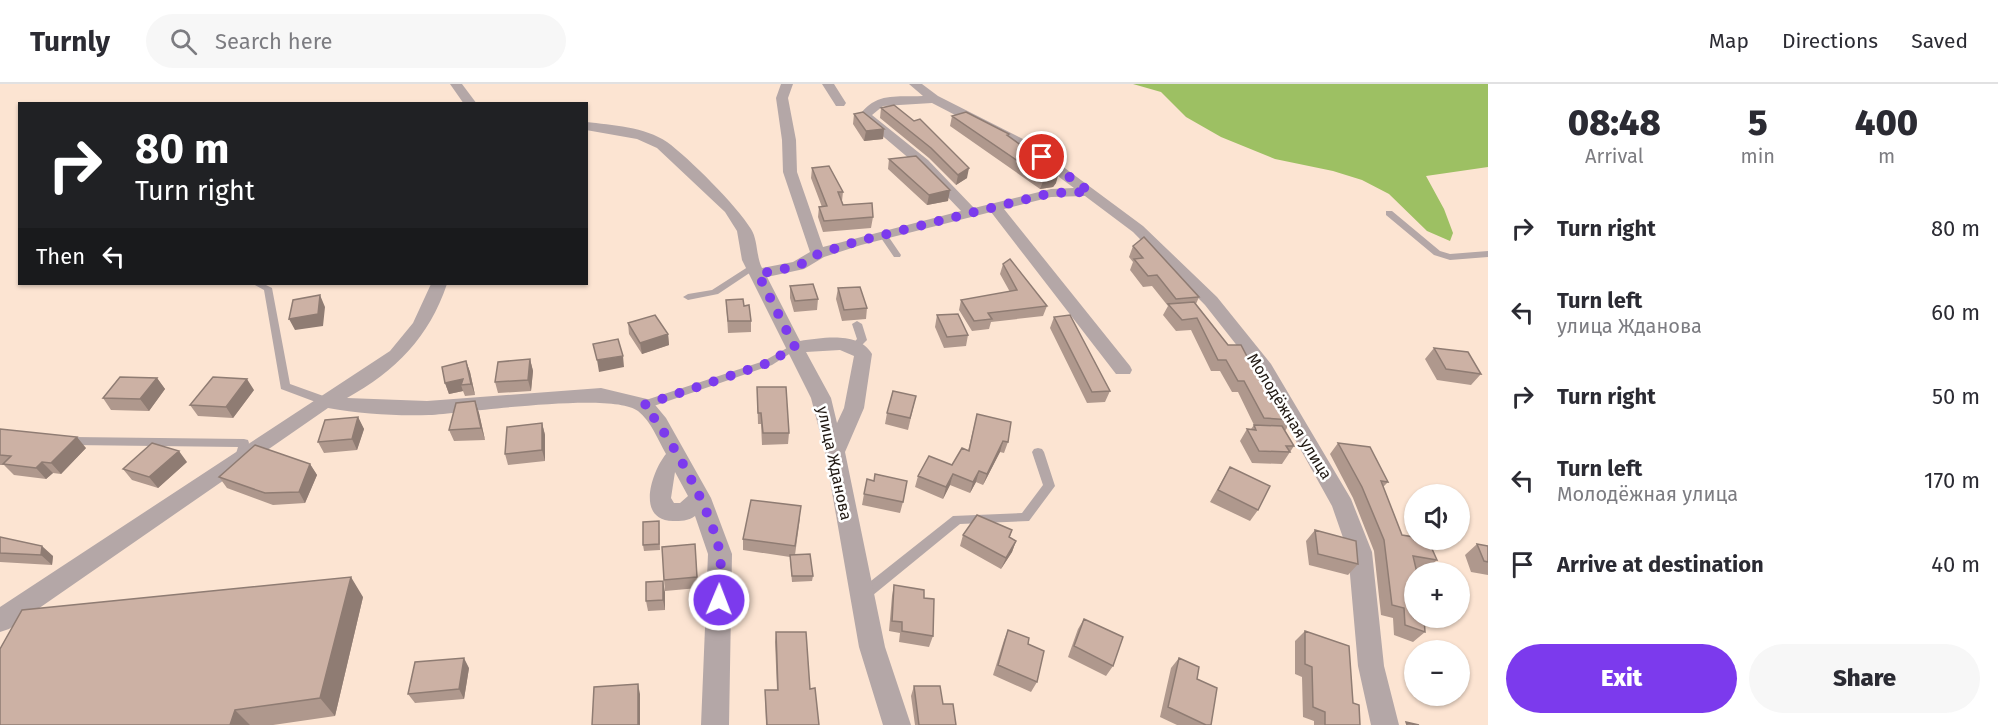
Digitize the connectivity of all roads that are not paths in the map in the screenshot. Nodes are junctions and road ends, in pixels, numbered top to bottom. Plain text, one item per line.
1 (456, 84) edge
2 (786, 84) edge
3 (828, 84) edge
4 (915, 84) edge
5 (934, 99) junction
6 (470, 102) edge
7 (840, 103) dead end
8 (588, 126) edge
9 (1090, 192) junction
10 (995, 207) junction
11 (972, 213) junction
12 (1389, 213) dead end
13 (883, 235) junction
14 (818, 254) junction
15 (1488, 254) edge
16 (897, 255) dead end
17 (756, 270) junction
18 (260, 285) edge
19 (439, 285) edge
20 (688, 297) dead end
21 (856, 324) dead end
22 (856, 346) junction
23 (795, 347) junction
24 (1123, 370) dead end
25 (821, 398) junction
26 (326, 401) junction
27 (644, 405) junction
28 (854, 408) junction
29 (73, 441) edge
30 (835, 452) junction
31 (1038, 452) dead end
32 (676, 454) junction
33 (241, 457) junction
34 (700, 498) junction
35 (862, 596) junction
36 (0, 621) edge
37 (715, 725) edge
38 (897, 725) edge
39 (1385, 725) edge

1 - 6 street
2 - 14 street
3 - 7 street
4 - 5 street, Молодёжная улица
5 - 9 street, Молодёжная улица
5 - 11 street
8 - 17 street, улица Жданова
9 - 10 street
9 - 39 street, Молодёжная улица
10 - 11 street
10 - 24 street
11 - 13 street
12 - 15 lane
13 - 14 street
13 - 16 lane
14 - 17 street
17 - 20 lane
17 - 23 street, улица Жданова
18 - 26 lane
19 - 26 street
21 - 22 lane
22 - 23 street
22 - 28 street
23 - 25 street, улица Жданова
23 - 27 lane
25 - 28 street
25 - 30 street, улица Жданова
26 - 27 street
26 - 33 street
27 - 32 street
28 - 30 street
29 - 33 lane
30 - 35 street, улица Жданова
31 - 35 lane
32 - 34 street
32 - 34 street
33 - 36 street
34 - 37 street
35 - 38 street, улица Жданова

